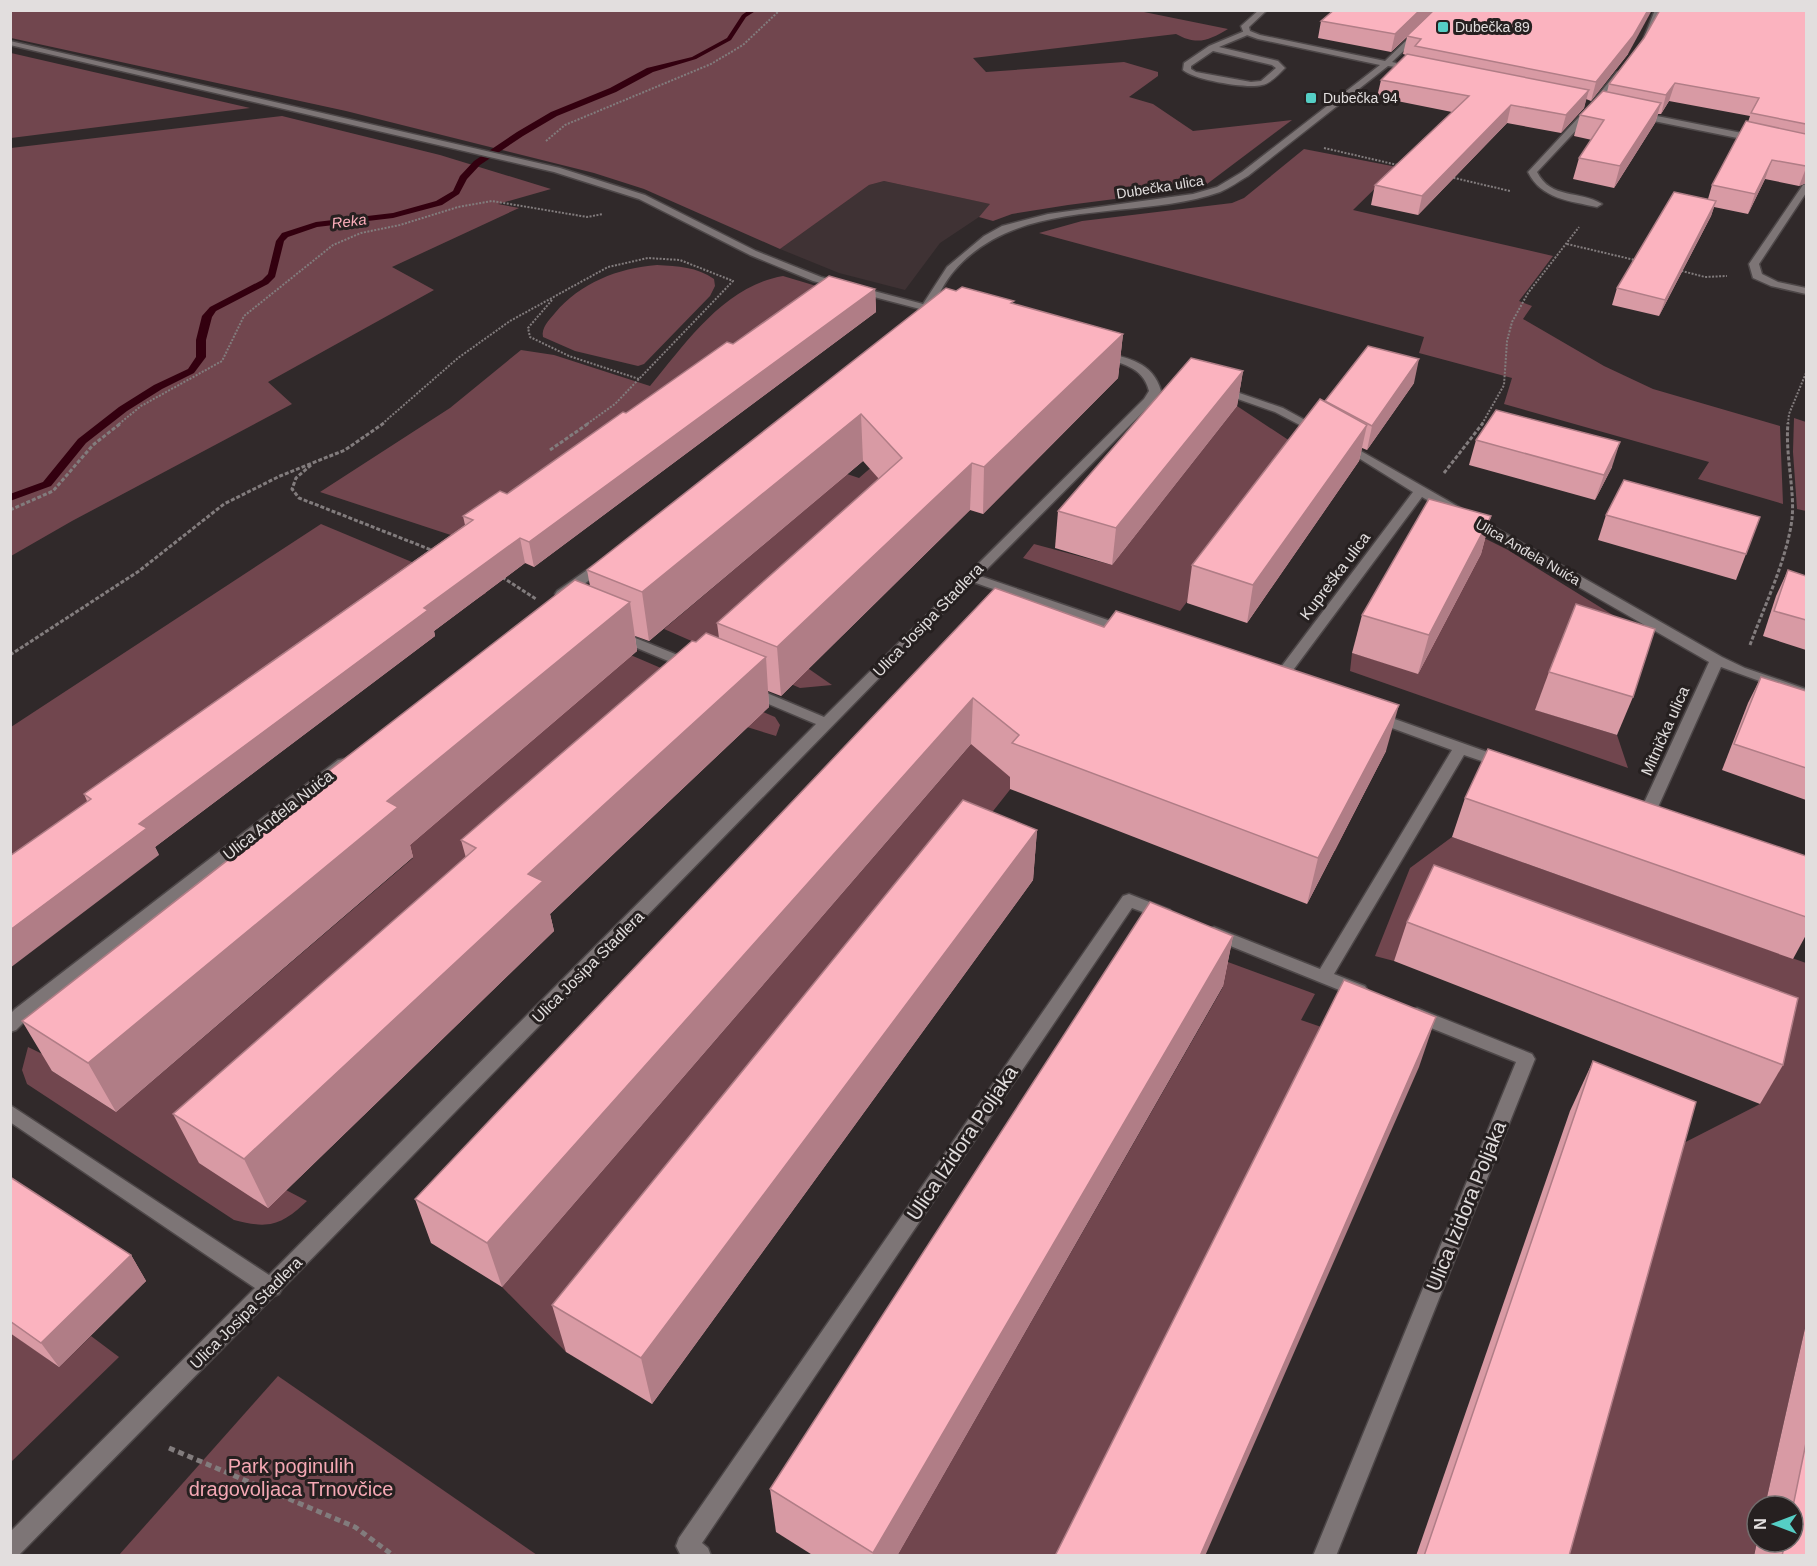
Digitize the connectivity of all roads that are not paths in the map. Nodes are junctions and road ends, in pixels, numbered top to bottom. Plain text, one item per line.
1 (1264, 10) edge
2 (1443, 10) edge
3 (1659, 10) edge
4 (1247, 32) junction
5 (10, 43) edge
6 (1643, 45) edge
7 (1212, 48) junction
8 (1628, 63) edge
9 (1386, 64) junction
10 (1407, 68) edge
11 (1582, 104) edge
12 (1594, 106) junction
13 (1605, 108) edge
14 (1628, 113) edge
15 (1762, 140) edge
16 (1806, 187) edge
17 (1597, 204) road end
18 (1806, 291) edge
19 (927, 308) junction
20 (959, 316) edge
21 (911, 324) edge
22 (1092, 352) edge
23 (1154, 381) junction
24 (1168, 382) edge
25 (1208, 387) edge
26 (1420, 491) junction
27 (614, 554) edge
28 (970, 577) junction
29 (547, 606) edge
30 (609, 632) edge
31 (1145, 637) edge
32 (1716, 660) junction
33 (704, 671) edge
34 (1276, 682) edge
35 (735, 685) edge
36 (1806, 694) edge
37 (1363, 713) edge
38 (828, 724) junction
39 (1461, 748) junction
40 (359, 752) edge
41 (1515, 768) edge
42 (1646, 816) edge
43 (1324, 977) junction
44 (1377, 998) edge
45 (1398, 1007) edge
46 (10, 1025) edge
47 (10, 1112) edge
48 (272, 1288) junction
49 (10, 1548) edge
50 (700, 1556) edge
51 (1324, 1556) edge

1 - 4 street
2 - 9 street, Dubečka ulica
3 - 6 street
4 - 7 street
4 - 9 street
5 - 19 street
7 - 7 street
8 - 12 street
9 - 10 street
9 - 19 street, Dubečka ulica
11 - 12 street
12 - 13 street
12 - 17 street
14 - 15 street
16 - 18 street
19 - 20 street
19 - 21 street
22 - 23 street
23 - 24 street
23 - 28 street, Ulica Josipa Stadlera
25 - 26 street, Ulica Anđela Nuića
26 - 32 street, Ulica Anđela Nuića
26 - 34 street, Kupreška ulica
27 - 29 street
28 - 31 street
28 - 38 street, Ulica Josipa Stadlera
30 - 33 street
32 - 36 street, Ulica Anđela Nuića
32 - 42 street, Mitnička ulica
35 - 38 street
37 - 39 street
38 - 48 street, Ulica Josipa Stadlera
39 - 41 street
39 - 43 street
40 - 46 street, Ulica Anđela Nuića
43 - 44 street, Ulica Izidora Poljaka
43 - 50 street, Ulica Izidora Poljaka
45 - 51 street, Ulica Izidora Poljaka
47 - 48 street
48 - 49 street, Ulica Josipa Stadlera

